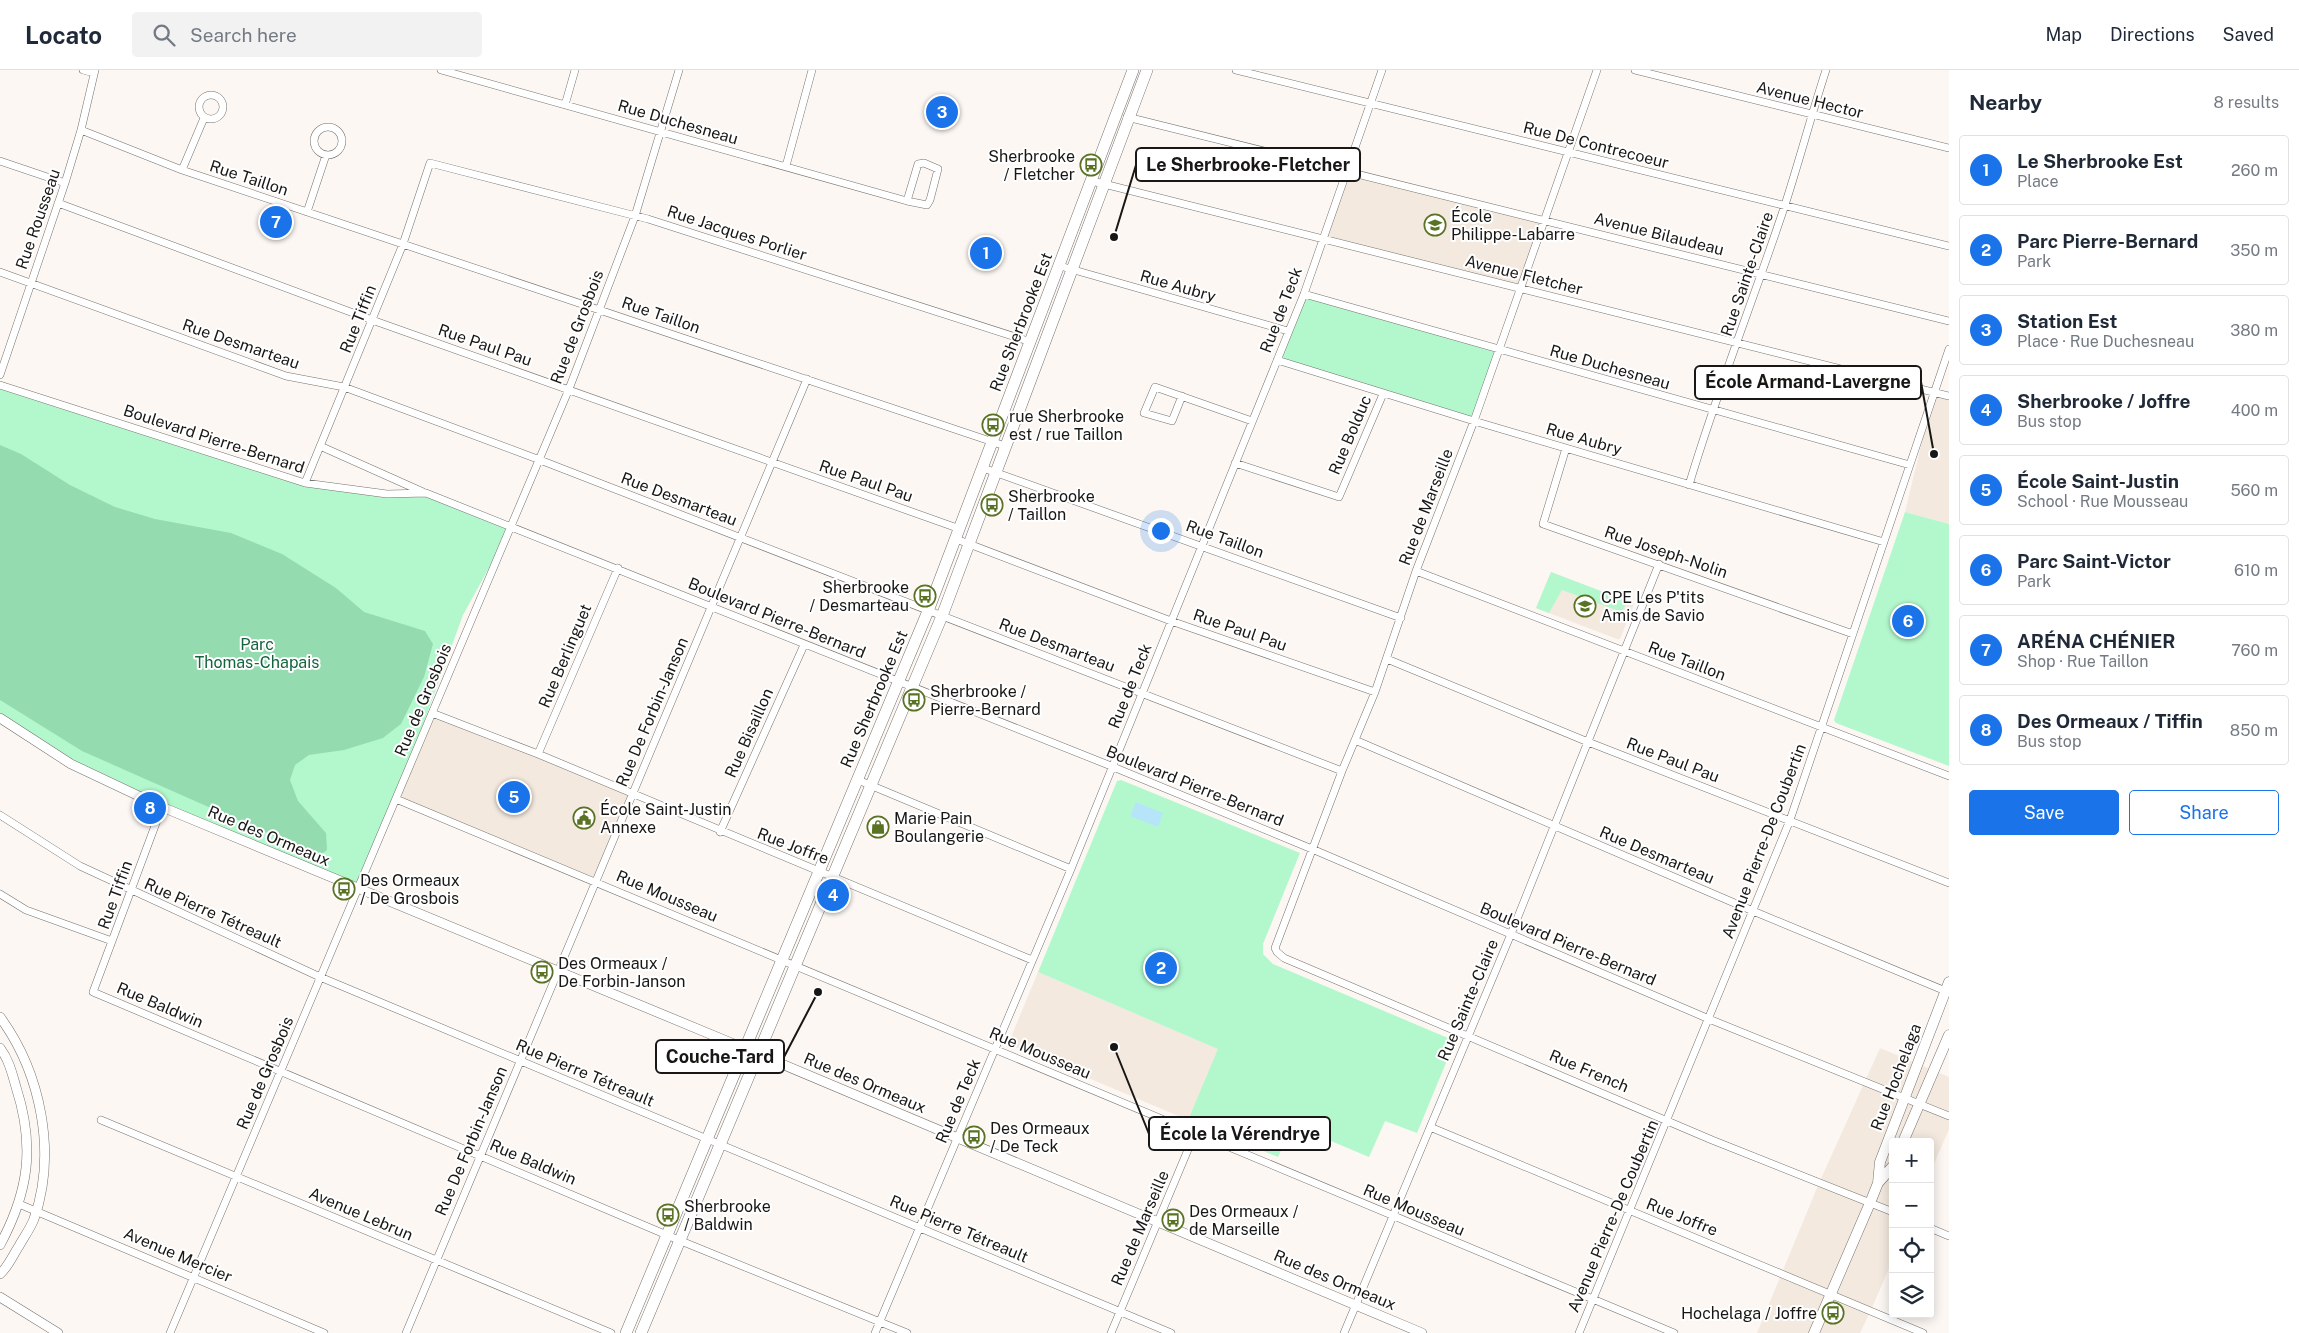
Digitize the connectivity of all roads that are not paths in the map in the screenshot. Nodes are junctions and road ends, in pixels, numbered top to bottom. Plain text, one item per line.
1 (83, 70) edge
2 (441, 70) edge
3 (575, 70) edge
4 (679, 70) edge
5 (812, 70) edge
6 (1133, 70) edge
7 (1147, 70) edge
8 (1236, 70) edge
9 (1382, 70) edge
10 (1597, 70) edge
11 (1635, 70) edge
12 (1826, 70) edge
13 (94, 72) edge
14 (1370, 103) junction
15 (565, 105) junction
16 (1117, 114) junction
17 (1811, 114) junction
18 (204, 118) dead end
19 (1130, 118) junction
20 (81, 130) junction
21 (662, 132) junction
22 (1949, 148) edge
23 (1568, 152) junction
24 (326, 155) junction
25 (0, 161) edge
26 (430, 163) joint
27 (786, 166) junction
28 (182, 170) junction
29 (1347, 170) junction
30 (1092, 181) junction
31 (65, 183) junction
32 (1105, 184) junction
33 (907, 201) junction
34 (58, 203) junction
35 (1784, 206) junction
36 (307, 212) junction
37 (635, 216) junction
38 (1543, 220) junction
39 (1323, 238) junction
40 (403, 244) junction
41 (1949, 246) edge
42 (1060, 266) junction
43 (1074, 271) junction
44 (0, 272) edge
45 (1761, 274) junction
46 (30, 282) junction
47 (1520, 288) junction
48 (1304, 294) junction
49 (598, 309) junction
50 (372, 320) junction
51 (1949, 321) edge
52 (1288, 331) junction
53 (1031, 342) junction
54 (1738, 343) junction
55 (1499, 349) junction
56 (1949, 349) edge
57 (1277, 360) junction
58 (0, 375) edge
59 (807, 379) junction
60 (0, 385) edge
61 (344, 387) junction
62 (569, 389) junction
63 (1934, 392) junction
64 (1383, 394) junction
65 (1182, 396) junction
66 (1949, 396) edge
67 (1712, 410) junction
68 (1252, 422) junction
69 (1474, 422) junction
70 (993, 442) junction
71 (320, 446) junction
72 (1005, 446) junction
73 (1566, 448) junction
74 (540, 460) junction
75 (772, 462) junction
76 (1235, 463) junction
77 (1910, 465) junction
78 (983, 468) junction
79 (996, 473) junction
80 (305, 483) junction
81 (1689, 484) junction
82 (426, 493) junction
83 (512, 526) junction
84 (958, 534) junction
85 (740, 538) junction
86 (1884, 542) junction
87 (969, 545) junction
88 (1202, 545) junction
89 (1658, 564) junction
90 (618, 568) junction
91 (1416, 571) junction
92 (711, 607) junction
93 (928, 611) junction
94 (942, 616) junction
95 (1401, 618) junction
96 (1171, 621) junction
97 (1853, 634) junction
98 (804, 644) junction
99 (1624, 652) junction
100 (1387, 659) junction
101 (899, 682) junction
102 (910, 687) junction
103 (1142, 692) junction
104 (1375, 692) junction
105 (432, 713) junction
106 (0, 718) edge
107 (1822, 728) junction
108 (1355, 740) junction
109 (1588, 742) junction
110 (538, 754) junction
111 (1112, 767) junction
112 (1342, 771) junction
113 (1949, 776) edge
114 (858, 780) junction
115 (870, 785) junction
116 (632, 794) junction
117 (396, 799) junction
118 (162, 807) junction
119 (0, 815) edge
120 (1790, 820) junction
121 (1555, 826) junction
122 (720, 832) junction
123 (1312, 849) junction
124 (1071, 869) junction
125 (820, 872) junction
126 (832, 876) junction
127 (596, 881) junction
128 (1949, 883) edge
129 (358, 890) junction
130 (130, 891) junction
131 (0, 894) edge
132 (1753, 911) junction
133 (1511, 934) junction
134 (112, 941) junction
135 (1276, 952) joint
136 (783, 960) junction
137 (1032, 960) junction
138 (796, 965) junction
139 (558, 972) junction
140 (320, 977) junction
141 (1948, 988) edge
142 (93, 992) joint
143 (0, 1017) edge
144 (1709, 1019) junction
145 (1949, 1035) edge
146 (1468, 1036) junction
147 (0, 1048) edge
148 (746, 1048) junction
149 (995, 1049) junction
150 (759, 1054) junction
151 (1920, 1058) junction
152 (520, 1061) junction
153 (1936, 1064) junction
154 (281, 1072) junction
155 (1903, 1098) junction
156 (1919, 1104) junction
157 (1949, 1116) edge
158 (101, 1120) dead end
159 (1668, 1120) junction
160 (1430, 1127) junction
161 (1195, 1133) junction
162 (957, 1138) junction
163 (1905, 1138) edge
164 (707, 1139) junction
165 (722, 1145) junction
166 (480, 1155) junction
167 (1889, 1171) edge
168 (236, 1176) junction
169 (1878, 1183) junction
170 (1870, 1203) junction
171 (19, 1204) junction
172 (36, 1210) junction
173 (1889, 1210) edge
174 (1629, 1211) junction
175 (1393, 1216) junction
176 (1158, 1222) junction
177 (920, 1227) junction
178 (1934, 1230) edge
179 (667, 1234) junction
180 (1949, 1236) edge
181 (681, 1241) junction
182 (0, 1246) edge
183 (436, 1260) junction
184 (0, 1274) edge
185 (194, 1276) junction
186 (1832, 1294) junction
187 (0, 1297) edge
188 (1593, 1300) junction
189 (1356, 1306) junction
190 (1120, 1312) junction
191 (880, 1322) junction
192 (58, 1333) edge
193 (170, 1333) edge
194 (324, 1333) edge
195 (406, 1333) edge
196 (611, 1333) edge
197 (626, 1333) edge
198 (641, 1333) edge
199 (875, 1333) edge
200 (907, 1333) edge
201 (1111, 1333) edge
202 (1171, 1333) edge
203 (1344, 1333) edge
204 (1422, 1333) edge
205 (1579, 1333) edge
206 (1674, 1333) edge
207 (1814, 1333) edge
208 (1923, 1333) edge

1 - 13 street
2 - 15 street, Rue Duchesneau
3 - 15 street
4 - 21 street, Rue de Grosbois
5 - 27 street
6 - 16 main road, Rue Sherbrooke Est
7 - 19 main road, Rue Sherbrooke Est
8 - 14 street, Rue De Contrecoeur
9 - 14 street, Rue de Teck
10 - 23 street, Rue de Marseille
11 - 17 street, Avenue Hector
12 - 17 street, Rue Sainte-Claire
13 - 20 street, Rue Rousseau
14 - 23 street, Rue De Contrecoeur
14 - 29 street, Rue de Teck
15 - 21 street, Rue Duchesneau
16 - 19 street, Avenue Bilaudeau
16 - 30 main road, Rue Sherbrooke Est
17 - 22 street, Avenue Hector
17 - 35 street, Rue Sainte-Claire
18 - 28 street, Rue Taillon
19 - 29 street, Avenue Bilaudeau
19 - 32 main road, Rue Sherbrooke Est
20 - 28 street, Rue Taillon
20 - 31 street, Rue Rousseau
21 - 27 street, Rue Duchesneau
21 - 37 street, Rue de Grosbois
23 - 35 street, Rue De Contrecoeur
23 - 38 street, Rue de Marseille
24 - 24 street
24 - 36 street
25 - 31 street
26 - 37 street, Rue Jacques Porlier
26 - 40 street, Rue Tiffin
27 - 33 street, Rue Duchesneau
28 - 36 street, Rue Taillon
29 - 38 street, Avenue Bilaudeau
29 - 39 street, Rue de Teck
30 - 32 street, Avenue Fletcher
30 - 42 main road, Rue Sherbrooke Est
31 - 34 street, Rue Rousseau
32 - 39 street, Avenue Fletcher
32 - 43 main road, Rue Sherbrooke Est
33 - 33 street, Rue Duchesneau
34 - 46 street, Rue Rousseau
34 - 50 street, Rue Paul Pau
35 - 41 street, Rue De Contrecoeur
35 - 45 street, Rue Sainte-Claire
36 - 40 street, Rue Taillon
37 - 49 street, Rue de Grosbois
37 - 53 street, Rue Jacques Porlier
38 - 45 street, Avenue Bilaudeau
38 - 47 street, Rue de Marseille
39 - 47 street, Avenue Fletcher
39 - 48 street, Rue de Teck
40 - 49 street, Rue Taillon
40 - 50 street, Rue Tiffin
42 - 43 street, Rue Aubry
42 - 53 main road, Rue Sherbrooke Est
43 - 52 street, Rue Aubry
43 - 72 main road, Rue Sherbrooke Est
44 - 46 street, Rue Desmarteau
45 - 51 street, Avenue Bilaudeau
45 - 54 street, Rue Sainte-Claire
46 - 58 street, Rue Rousseau
46 - 61 street, Rue Desmarteau
47 - 54 street, Avenue Fletcher
47 - 55 street, Rue de Marseille
48 - 52 street, Rue de Teck
48 - 55 street, Rue Duchesneau
49 - 59 street, Rue Taillon
49 - 62 street, Rue de Grosbois
50 - 61 street, Rue Tiffin
50 - 62 street, Rue Paul Pau
52 - 57 street, Rue de Teck
53 - 70 main road, Rue Sherbrooke Est
54 - 63 street, Avenue Fletcher
54 - 67 street, Rue Sainte-Claire
55 - 67 street, Rue Duchesneau
55 - 69 street, Rue de Marseille
56 - 63 street, Avenue Pierre-De Coubertin
57 - 64 street, Rue Aubry
57 - 68 street, Rue de Teck
59 - 70 street, Rue Taillon
59 - 75 street, Rue De Forbin-Janson
60 - 80 street, Boulevard Pierre-Bernard
61 - 71 street, Rue Tiffin
61 - 74 street, Rue Desmarteau
62 - 74 street, Rue de Grosbois
62 - 75 street, Rue Paul Pau
63 - 66 street, Avenue Fletcher
63 - 77 street, Avenue Pierre-De Coubertin
64 - 69 street, Rue Aubry
64 - 76 street, Rue Bolduc
65 - 65 street
65 - 68 street
67 - 77 street, Rue Duchesneau
67 - 81 street, Rue Sainte-Claire
68 - 76 street, Rue de Teck
69 - 73 street, Rue Aubry
69 - 91 street, Rue de Marseille
70 - 72 street, Rue Taillon
70 - 78 main road, Rue Sherbrooke Est
71 - 80 street, Rue Tiffin
71 - 82 street, Boulevard Pierre-Bernard
72 - 79 main road, Rue Sherbrooke Est
73 - 81 street, Rue Aubry
73 - 89 street, Rue Joseph-Nolin
74 - 83 street, Rue de Grosbois
74 - 85 street, Rue Desmarteau
75 - 84 street, Rue Paul Pau
75 - 85 street, Rue De Forbin-Janson
76 - 88 street, Rue de Teck
77 - 86 street, Avenue Pierre-De Coubertin
78 - 79 street, Rue Taillon
78 - 84 main road, Rue Sherbrooke Est
79 - 87 main road, Rue Sherbrooke Est
79 - 88 street, Rue Taillon
80 - 82 street, Boulevard Pierre-Bernard
81 - 86 street, Rue Aubry
82 - 83 street, Boulevard Pierre-Bernard
83 - 90 street, Boulevard Pierre-Bernard
83 - 105 street, Rue de Grosbois
84 - 87 street, Rue Paul Pau
84 - 93 main road, Rue Sherbrooke Est
85 - 92 street, Rue De Forbin-Janson
85 - 93 street, Rue Desmarteau
86 - 97 street, Avenue Pierre-De Coubertin
87 - 94 main road, Rue Sherbrooke Est
87 - 96 street, Rue Paul Pau
88 - 95 street, Rue Taillon
88 - 96 street, Rue de Teck
89 - 97 street, Rue Joseph-Nolin
89 - 99 street, Rue Sainte-Claire
90 - 92 street, Boulevard Pierre-Bernard
90 - 110 street, Rue Berlinguet
91 - 95 street, Rue de Marseille
91 - 99 street, Rue Taillon
92 - 98 street, Boulevard Pierre-Bernard
92 - 116 street, Rue De Forbin-Janson
93 - 94 street, Rue Desmarteau
93 - 101 main road, Rue Sherbrooke Est
94 - 102 main road, Rue Sherbrooke Est
94 - 103 street, Rue Desmarteau
95 - 100 street, Rue de Marseille
96 - 103 street, Rue de Teck
96 - 104 street, Rue Paul Pau
97 - 107 street, Avenue Pierre-De Coubertin
98 - 101 street, Boulevard Pierre-Bernard
98 - 122 street, Rue Bisaillon
99 - 107 street, Rue Taillon
99 - 109 street, Rue Sainte-Claire
100 - 104 street, Rue de Marseille
100 - 109 street, Rue Paul Pau
101 - 102 street, Boulevard Pierre-Bernard
101 - 114 main road, Rue Sherbrooke Est
102 - 111 street, Boulevard Pierre-Bernard
102 - 115 main road, Rue Sherbrooke Est
103 - 111 street, Rue de Teck
103 - 112 street, Rue Desmarteau
104 - 108 street, Rue de Marseille
105 - 110 street, Rue Joffre
105 - 117 street, Rue de Grosbois
106 - 118 street, Rue des Ormeaux
107 - 113 street, Rue Taillon
107 - 120 street, Avenue Pierre-De Coubertin
108 - 112 street, Rue de Marseille
108 - 121 street, Rue Desmarteau
109 - 120 street, Rue Paul Pau
109 - 121 street, Rue Sainte-Claire
110 - 116 street, Rue Joffre
111 - 123 street, Boulevard Pierre-Bernard
111 - 124 street, Rue de Teck
112 - 123 street, Rue de Marseille
114 - 115 street
114 - 125 main road, Rue Sherbrooke Est
115 - 124 street
115 - 126 main road, Rue Sherbrooke Est
116 - 122 street, Rue Joffre
116 - 127 street, Rue De Forbin-Janson
117 - 127 street, Rue Mousseau
117 - 129 street, Rue de Grosbois
118 - 129 street, Rue des Ormeaux
118 - 130 street, Rue Tiffin
119 - 130 street, Rue Pierre Tétreault
120 - 128 street, Rue Paul Pau
120 - 132 street, Avenue Pierre-De Coubertin
121 - 132 street, Rue Desmarteau
121 - 133 street, Rue Sainte-Claire
122 - 125 street, Rue Joffre
123 - 133 street, Boulevard Pierre-Bernard
123 - 135 street, Rue de Marseille
124 - 137 street, Rue de Teck
125 - 126 street, Rue Joffre
125 - 136 main road, Rue Sherbrooke Est
126 - 137 street, Rue Joffre
126 - 138 main road, Rue Sherbrooke Est
127 - 136 street, Rue Mousseau
127 - 139 street, Rue De Forbin-Janson
129 - 139 street, Rue des Ormeaux
129 - 140 street, Rue de Grosbois
130 - 134 street, Rue Tiffin
130 - 140 street, Rue Pierre Tétreault
131 - 134 street
132 - 141 street, Rue Desmarteau
132 - 144 street, Avenue Pierre-De Coubertin
133 - 144 street, Boulevard Pierre-Bernard
133 - 146 street, Rue Sainte-Claire
134 - 142 street, Rue Tiffin
135 - 146 street, Rue French
136 - 138 street, Rue Mousseau
136 - 148 main road, Rue Sherbrooke Est
137 - 149 street, Rue de Teck
138 - 149 street, Rue Mousseau
138 - 150 main road, Rue Sherbrooke Est
139 - 148 street, Rue des Ormeaux
139 - 152 street, Rue De Forbin-Janson
140 - 152 street, Rue Pierre Tétreault
140 - 154 street, Rue de Grosbois
141 - 151 main road, Rue Hochelaga
142 - 154 street, Rue Baldwin
143 - 172 street
144 - 155 street, Boulevard Pierre-Bernard
144 - 159 street, Avenue Pierre-De Coubertin
145 - 153 main road, Rue Hochelaga
146 - 159 street, Rue French
146 - 160 street, Rue Sainte-Claire
147 - 171 street
148 - 150 street, Rue des Ormeaux
148 - 164 main road, Rue Sherbrooke Est
149 - 161 street, Rue Mousseau
149 - 162 street, Rue de Teck
150 - 162 street, Rue des Ormeaux
150 - 165 main road, Rue Sherbrooke Est
151 - 153 main road
151 - 155 main road, Rue Hochelaga
152 - 164 street, Rue Pierre Tétreault
152 - 166 street, Rue De Forbin-Janson
153 - 156 main road, Rue Hochelaga
154 - 166 street, Rue Baldwin
154 - 168 street, Rue de Grosbois
155 - 156 street, Boulevard Pierre-Bernard
155 - 169 main road, Rue Hochelaga
156 - 157 street, Boulevard Pierre-Bernard
156 - 163 main road, Rue Hochelaga
158 - 168 street, Avenue Lebrun
159 - 170 street, Rue French
159 - 174 street, Avenue Pierre-De Coubertin
160 - 174 street, Rue Joffre
160 - 175 street, Rue Sainte-Claire
161 - 175 street, Rue Mousseau
161 - 176 street, Rue de Marseille
162 - 176 street, Rue des Ormeaux
162 - 177 street, Rue de Teck
164 - 165 street, Rue Pierre Tétreault
164 - 179 main road, Rue Sherbrooke Est
165 - 177 street, Rue Pierre Tétreault
165 - 181 main road, Rue Sherbrooke Est
166 - 179 street, Rue Baldwin
166 - 183 street, Rue De Forbin-Janson
167 - 169 main road, Rue Hochelaga
168 - 183 street, Avenue Lebrun
168 - 185 street, Rue de Grosbois
169 - 170 main road, Rue Hochelaga
170 - 173 street, Rue French
170 - 186 main road, Rue Hochelaga
171 - 172 street, Avenue Mercier
171 - 182 street
172 - 184 street
172 - 185 street, Avenue Mercier
174 - 186 street, Rue Joffre
174 - 188 street, Avenue Pierre-De Coubertin
175 - 188 street, Rue Mousseau
175 - 189 street, Rue Sainte-Claire
176 - 189 street, Rue des Ormeaux
176 - 190 street, Rue de Marseille
177 - 190 street, Rue Pierre Tétreault
177 - 191 street, Rue de Teck
178 - 180 street
179 - 181 street, Rue Baldwin
179 - 197 main road, Rue Sherbrooke Est
181 - 191 street, Rue Baldwin
181 - 198 main road, Rue Sherbrooke Est
183 - 195 street, Rue De Forbin-Janson
183 - 196 street, Avenue Lebrun
185 - 193 street, Rue de Grosbois
185 - 194 street, Avenue Mercier
186 - 207 main road, Rue Hochelaga
186 - 208 street, Rue Joffre
187 - 192 street
188 - 205 street, Avenue Pierre-De Coubertin
188 - 206 street, Rue Mousseau
189 - 203 street, Rue Sainte-Claire
189 - 204 street, Rue des Ormeaux
190 - 201 street, Rue de Marseille
190 - 202 street, Rue Pierre Tétreault
191 - 199 street, Rue de Teck
191 - 200 street, Rue Baldwin

